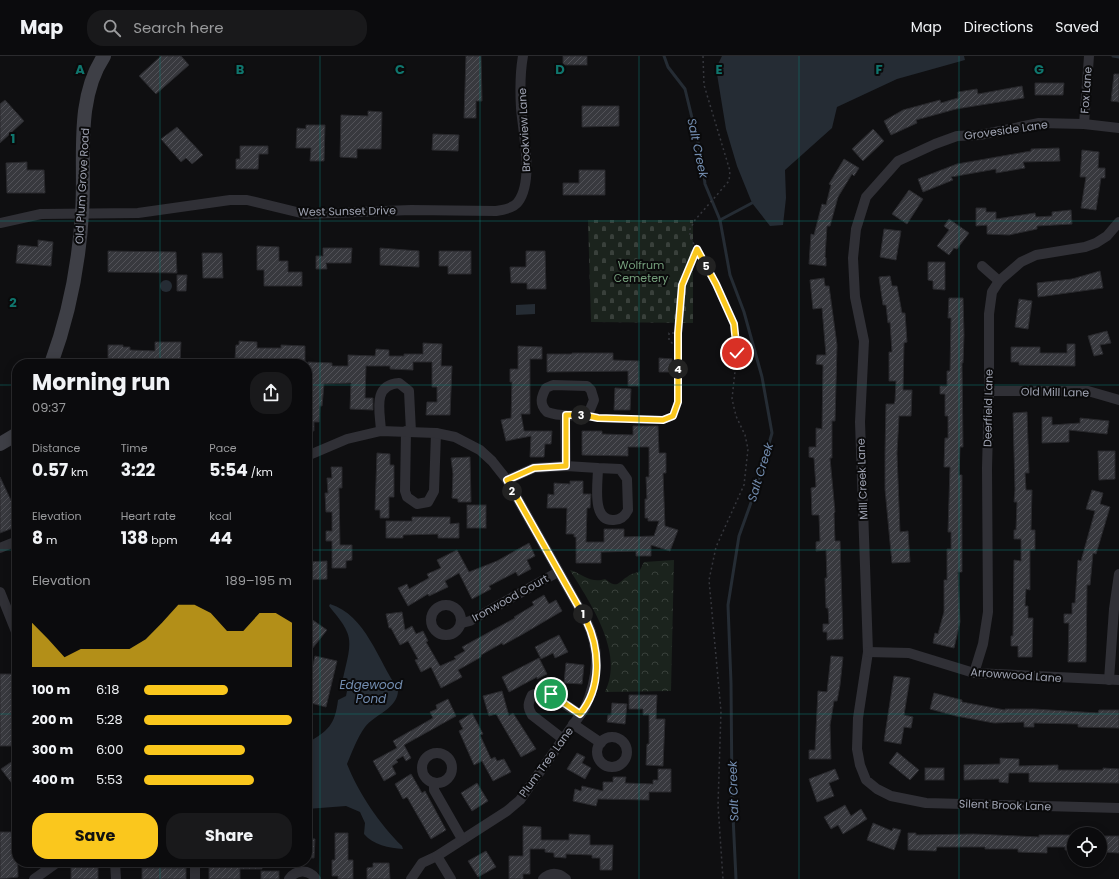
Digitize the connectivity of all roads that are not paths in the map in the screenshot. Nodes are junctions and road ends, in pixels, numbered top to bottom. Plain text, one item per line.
1 (104, 56) edge
2 (523, 56) edge
3 (1089, 56) edge
4 (1084, 124) junction
5 (1119, 128) edge
6 (898, 161) joint
7 (518, 203) joint
8 (82, 214) junction
9 (0, 223) edge
10 (1119, 224) edge
11 (982, 266) dead end
12 (999, 281) junction
13 (53, 359) edge
14 (990, 391) junction
15 (1119, 400) edge
16 (566, 415) junction
17 (381, 431) junction
18 (408, 432) junction
19 (436, 432) junction
20 (12, 437) edge
21 (0, 444) edge
22 (312, 454) edge
23 (566, 466) junction
24 (598, 468) junction
25 (507, 480) junction
26 (12, 543) edge
27 (0, 548) edge
28 (558, 572) junction
29 (1119, 574) edge
30 (0, 592) edge
31 (4, 611) edge
32 (462, 623) dead end
33 (12, 625) edge
34 (868, 652) junction
35 (974, 673) junction
36 (1114, 680) edge
37 (580, 714) junction
38 (573, 724) junction
39 (563, 739) junction
40 (601, 743) dead end
41 (434, 782) dead end
42 (891, 796) joint
43 (1119, 808) edge
44 (462, 839) junction
45 (437, 856) junction
46 (51, 867) edge
47 (115, 867) edge
48 (195, 867) edge
49 (34, 879) edge
50 (116, 879) edge
51 (195, 879) edge
52 (289, 879) edge
53 (316, 879) edge
54 (411, 879) edge
55 (451, 879) edge
56 (543, 879) edge
57 (566, 879) edge

1 - 8 street, Old Plum Grove Road
2 - 7 street, Brookview Lane
3 - 4 street, Fox Lane
4 - 5 street, Groveside Lane
4 - 6 street, Groveside Lane
6 - 34 street, Mill Creek Lane
7 - 8 street, West Sunset Drive
8 - 9 street, West Sunset Drive
8 - 13 street, Old Plum Grove Road
10 - 12 street, Deerfield Lane
11 - 12 street
12 - 14 street, Deerfield Lane
14 - 15 street, Old Mill Lane
14 - 35 street, Deerfield Lane
16 - 16 street
16 - 23 street
17 - 18 street, Plum Tree Lane
17 - 18 street
17 - 22 street, Plum Tree Lane
18 - 19 street, Plum Tree Lane
18 - 19 street
19 - 25 street, Plum Tree Lane
20 - 21 street
23 - 24 street
23 - 25 street
24 - 24 street
25 - 28 street, Plum Tree Lane
26 - 27 street
28 - 32 street, Ironwood Court
28 - 37 street, Plum Tree Lane
29 - 36 street
30 - 31 street
31 - 33 street
34 - 35 street, Arrowwood Lane
34 - 42 street, Mill Creek Lane
35 - 36 street, Arrowwood Lane
37 - 38 street, Plum Tree Lane
37 - 39 street
38 - 39 street, Plum Tree Lane
38 - 40 street
39 - 44 street, Plum Tree Lane
41 - 44 street
42 - 43 street, Silent Brook Lane
44 - 45 street, Plum Tree Lane
45 - 54 street, Plum Tree Lane
45 - 55 street
46 - 49 street
47 - 50 street
48 - 51 street
52 - 53 street
56 - 57 street

